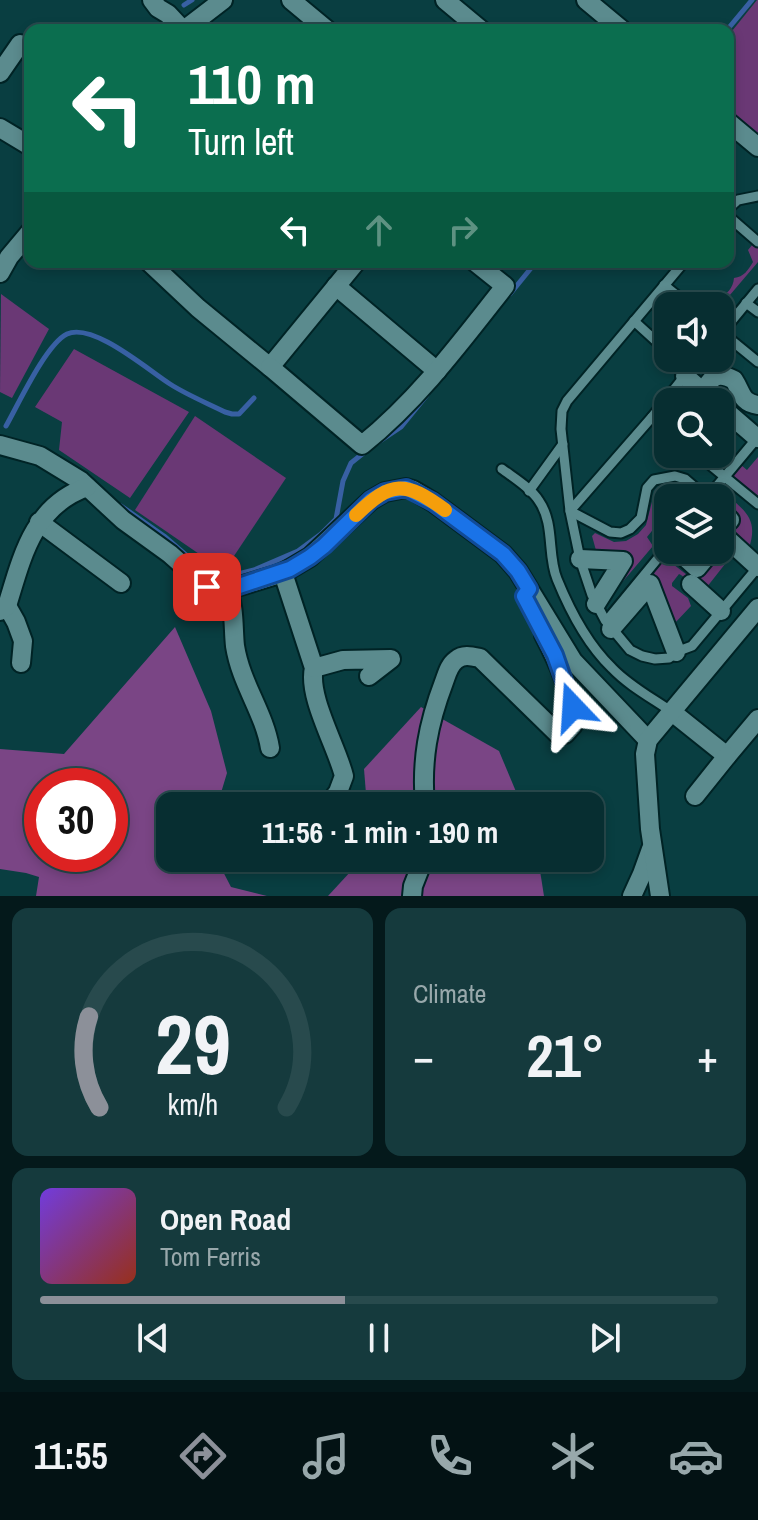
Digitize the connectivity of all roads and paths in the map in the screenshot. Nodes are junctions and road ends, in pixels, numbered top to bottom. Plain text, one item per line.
1 (152, 0) edge
2 (223, 0) edge
3 (291, 0) edge
4 (586, 0) edge
5 (450, 2) edge
6 (181, 24) edge
7 (193, 24) edge
8 (320, 24) edge
9 (474, 24) edge
10 (615, 24) edge
11 (20, 44) dead end
12 (0, 73) edge
13 (734, 127) edge
14 (0, 128) edge
15 (24, 142) edge
16 (758, 147) edge
17 (758, 196) edge
18 (734, 204) edge
19 (734, 220) edge
20 (756, 236) edge
21 (24, 239) edge
22 (155, 268) edge
23 (351, 268) edge
24 (483, 268) edge
25 (679, 268) edge
26 (0, 273) edge
27 (664, 285) junction
28 (336, 286) junction
29 (758, 289) edge
30 (673, 292) edge
31 (746, 303) junction
32 (758, 312) edge
33 (734, 317) edge
34 (634, 321) junction
35 (654, 339) edge
36 (734, 343) edge
37 (758, 362) edge
38 (270, 367) junction
39 (437, 371) junction
40 (687, 373) joint
41 (698, 388) edge
42 (709, 388) edge
43 (758, 405) edge
44 (652, 417) joint
45 (734, 418) edge
46 (757, 437) edge
47 (563, 444) junction
48 (0, 445) edge
49 (714, 468) edge
50 (502, 469) dead end
51 (725, 477) junction
52 (691, 484) edge
53 (719, 484) edge
54 (87, 487) junction
55 (529, 491) junction
56 (758, 504) edge
57 (570, 511) junction
58 (39, 522) junction
59 (734, 545) edge
60 (580, 559) junction
61 (654, 564) edge
62 (758, 567) edge
63 (283, 573) junction
64 (121, 583) dead end
65 (691, 584) dead end
66 (529, 589) junction
67 (227, 590) junction
68 (596, 604) junction
69 (758, 608) edge
70 (4, 609) edge
71 (721, 611) junction
72 (608, 625) junction
73 (676, 652) junction
74 (21, 663) dead end
75 (314, 668) junction
76 (369, 676) dead end
77 (672, 712) junction
78 (758, 719) edge
79 (648, 740) junction
80 (270, 748) dead end
81 (727, 756) junction
82 (338, 792) edge
83 (424, 792) edge
84 (695, 796) dead end
85 (652, 847) junction
86 (418, 872) edge
87 (412, 896) edge
88 (632, 896) edge
89 (660, 896) edge

1 - 6 street
2 - 7 street
3 - 8 street
4 - 10 street
5 - 9 street
11 - 12 street
13 - 16 street
14 - 15 street
17 - 18 lane
19 - 20 lane
21 - 26 street
22 - 38 street
23 - 28 street
24 - 39 street
25 - 27 lane
27 - 30 lane
27 - 34 lane
28 - 38 street
28 - 39 street
29 - 31 lane
31 - 32 lane
31 - 33 lane
34 - 35 lane
34 - 47 lane
36 - 37 lane
38 - 39 street
40 - 41 street
40 - 44 lane
42 - 43 street
44 - 57 lane
45 - 46 street
46 - 51 lane
47 - 55 lane
47 - 57 lane
48 - 54 street
49 - 51 lane
50 - 55 lane
51 - 53 lane
51 - 56 lane
52 - 57 lane
54 - 58 street
54 - 67 street
55 - 77 lane
57 - 60 lane
58 - 64 street
58 - 70 street
59 - 62 street
60 - 68 lane
60 - 68 street
61 - 72 lane
62 - 71 lane
63 - 66 street
63 - 67 street
63 - 75 street
65 - 71 street
66 - 79 street
66 - 83 street
67 - 80 street
68 - 72 lane
69 - 77 street
70 - 74 street
71 - 73 lane
72 - 73 lane
72 - 73 street
75 - 76 street
75 - 82 street
77 - 79 street
77 - 81 street
78 - 81 street
79 - 85 street
81 - 84 street
85 - 88 street
85 - 89 street
86 - 87 street

